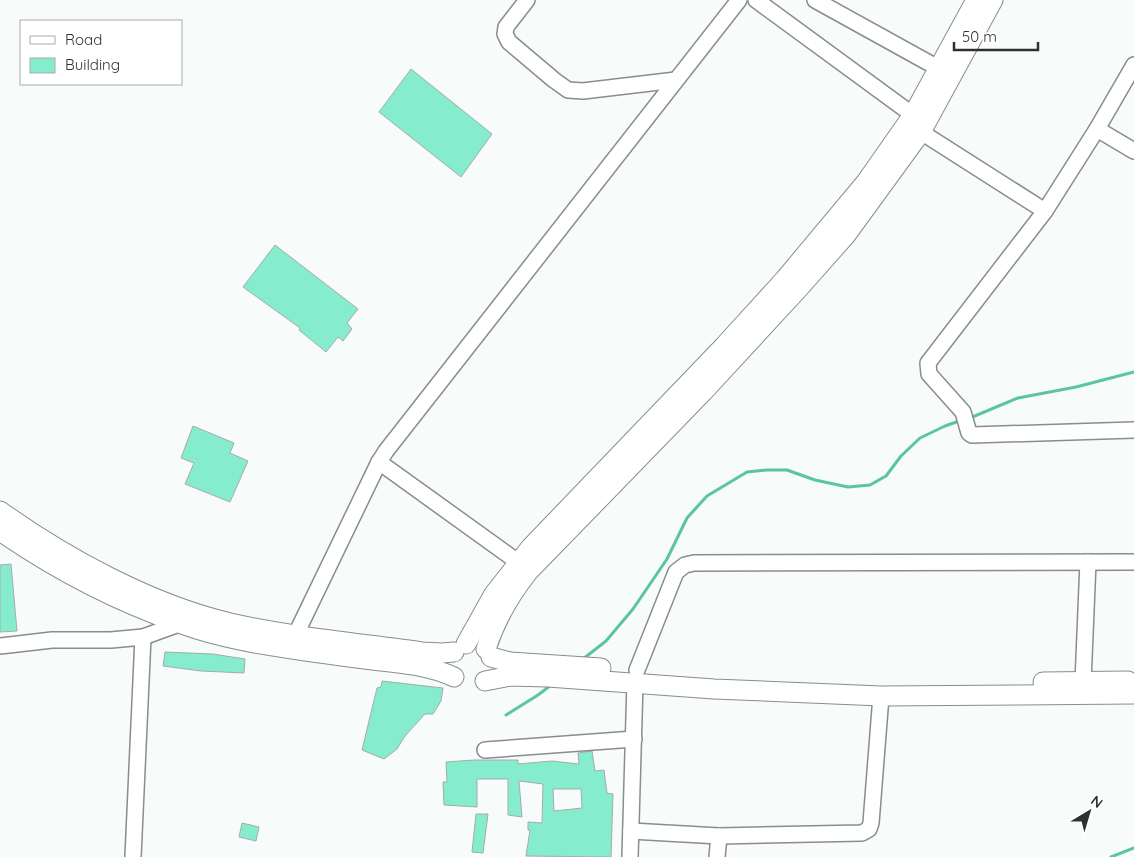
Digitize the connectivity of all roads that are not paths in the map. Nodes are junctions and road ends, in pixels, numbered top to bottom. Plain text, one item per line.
1 (527, 0) edge
2 (738, 0) edge
3 (756, 0) edge
4 (815, 0) edge
5 (976, 0) edge
6 (993, 0) edge
7 (1134, 65) edge
8 (938, 68) junction
9 (676, 80) junction
10 (917, 124) junction
11 (1097, 129) junction
12 (1134, 151) edge
13 (1045, 211) junction
14 (1134, 430) edge
15 (379, 462) junction
16 (0, 510) edge
17 (0, 531) edge
18 (518, 562) junction
19 (1088, 562) junction
20 (1134, 562) edge
21 (179, 624) junction
22 (296, 634) junction
23 (143, 637) junction
24 (0, 646) edge
25 (460, 648) junction
26 (489, 653) junction
27 (572, 670) junction
28 (636, 676) junction
29 (454, 677) junction
30 (485, 681) junction
31 (1134, 681) edge
32 (1083, 682) junction
33 (1134, 694) edge
34 (881, 696) junction
35 (634, 739) junction
36 (485, 750) dead end
37 (631, 831) junction
38 (719, 836) junction
39 (133, 857) edge
40 (630, 857) edge
41 (716, 857) edge

1 - 9 street
2 - 9 street
3 - 10 street
4 - 8 street
5 - 8 main road
6 - 10 main road
7 - 11 street
8 - 10 main road
9 - 15 street
10 - 13 street
10 - 18 main road
10 - 26 main road
11 - 12 street
11 - 13 street
13 - 14 street
15 - 18 street
15 - 22 street
16 - 22 main road
17 - 21 main road
18 - 25 main road
19 - 20 street
19 - 28 street
19 - 32 street
21 - 23 street
21 - 29 main road
22 - 25 main road
23 - 24 street
23 - 39 street
25 - 26 main road
25 - 29 main road
26 - 27 main road
26 - 30 main road
27 - 28 main road
27 - 30 main road
28 - 32 main road
28 - 34 main road
28 - 35 street
29 - 30 main road
31 - 32 main road
33 - 34 main road
34 - 38 street
35 - 36 street
35 - 37 street
37 - 38 street
37 - 40 street
38 - 41 street

